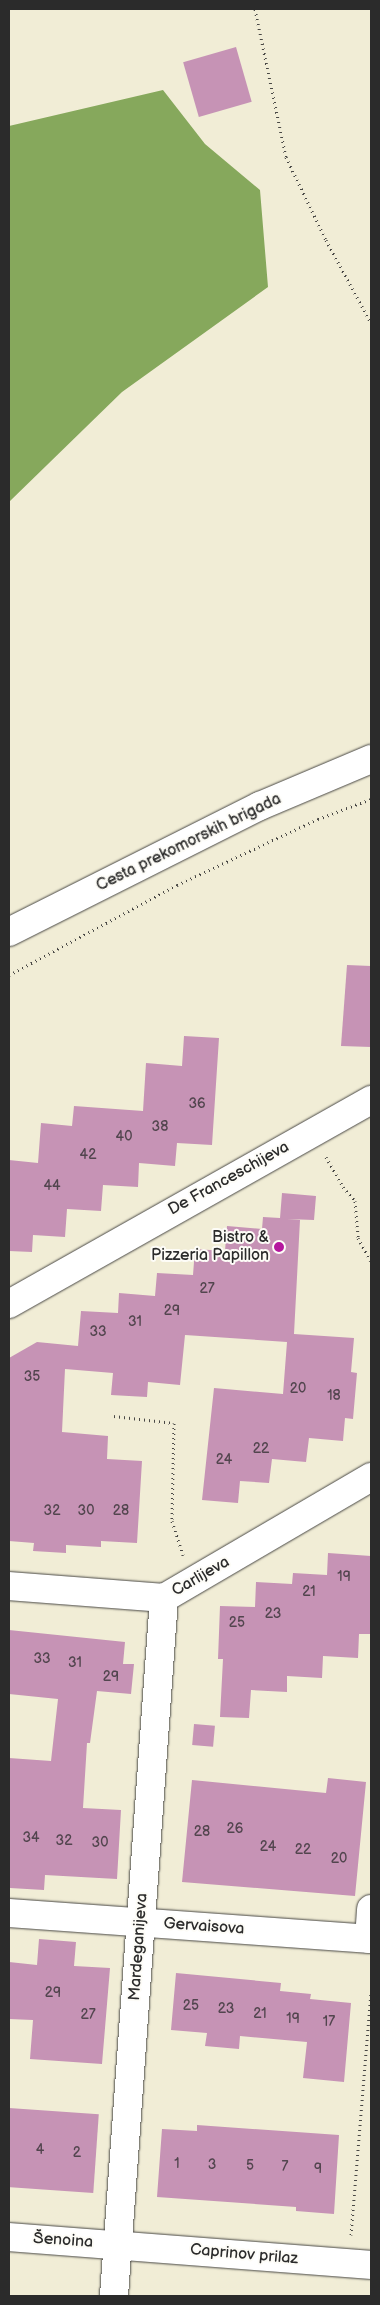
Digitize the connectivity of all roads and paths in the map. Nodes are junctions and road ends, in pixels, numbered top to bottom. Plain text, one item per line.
1 (255, 9) edge
2 (371, 323) edge
3 (371, 759) edge
4 (371, 799) edge
5 (9, 932) edge
6 (9, 975) edge
7 (371, 1100) edge
8 (313, 1132) junction
9 (371, 1261) edge
10 (9, 1304) edge
11 (114, 1416) dead end
12 (371, 1477) edge
13 (192, 1582) junction
14 (9, 1586) edge
15 (164, 1598) junction
16 (371, 1909) edge
17 (9, 1913) edge
18 (141, 1923) junction
19 (370, 1939) edge
20 (371, 1991) edge
21 (9, 2237) edge
22 (118, 2245) junction
23 (360, 2264) edge
24 (114, 2296) edge

1 - 2 path
3 - 5 street, Cesta prekomorskih brigada
4 - 6 path
7 - 8 street, De Franceschijeva
8 - 9 path
8 - 10 street, De Franceschijeva
11 - 13 path
12 - 13 street, Carlijeva
13 - 15 street, Carlijeva
14 - 15 street, Carlijeva
15 - 18 street, Mardeganijeva
16 - 19 street, Gervaisova
17 - 18 street, Gervaisova
18 - 19 street, Gervaisova
18 - 22 street, Mardeganijeva
20 - 23 path
21 - 22 street, Šenoina
22 - 23 street, Caprinov prilaz
22 - 24 street, Mardeganijeva

